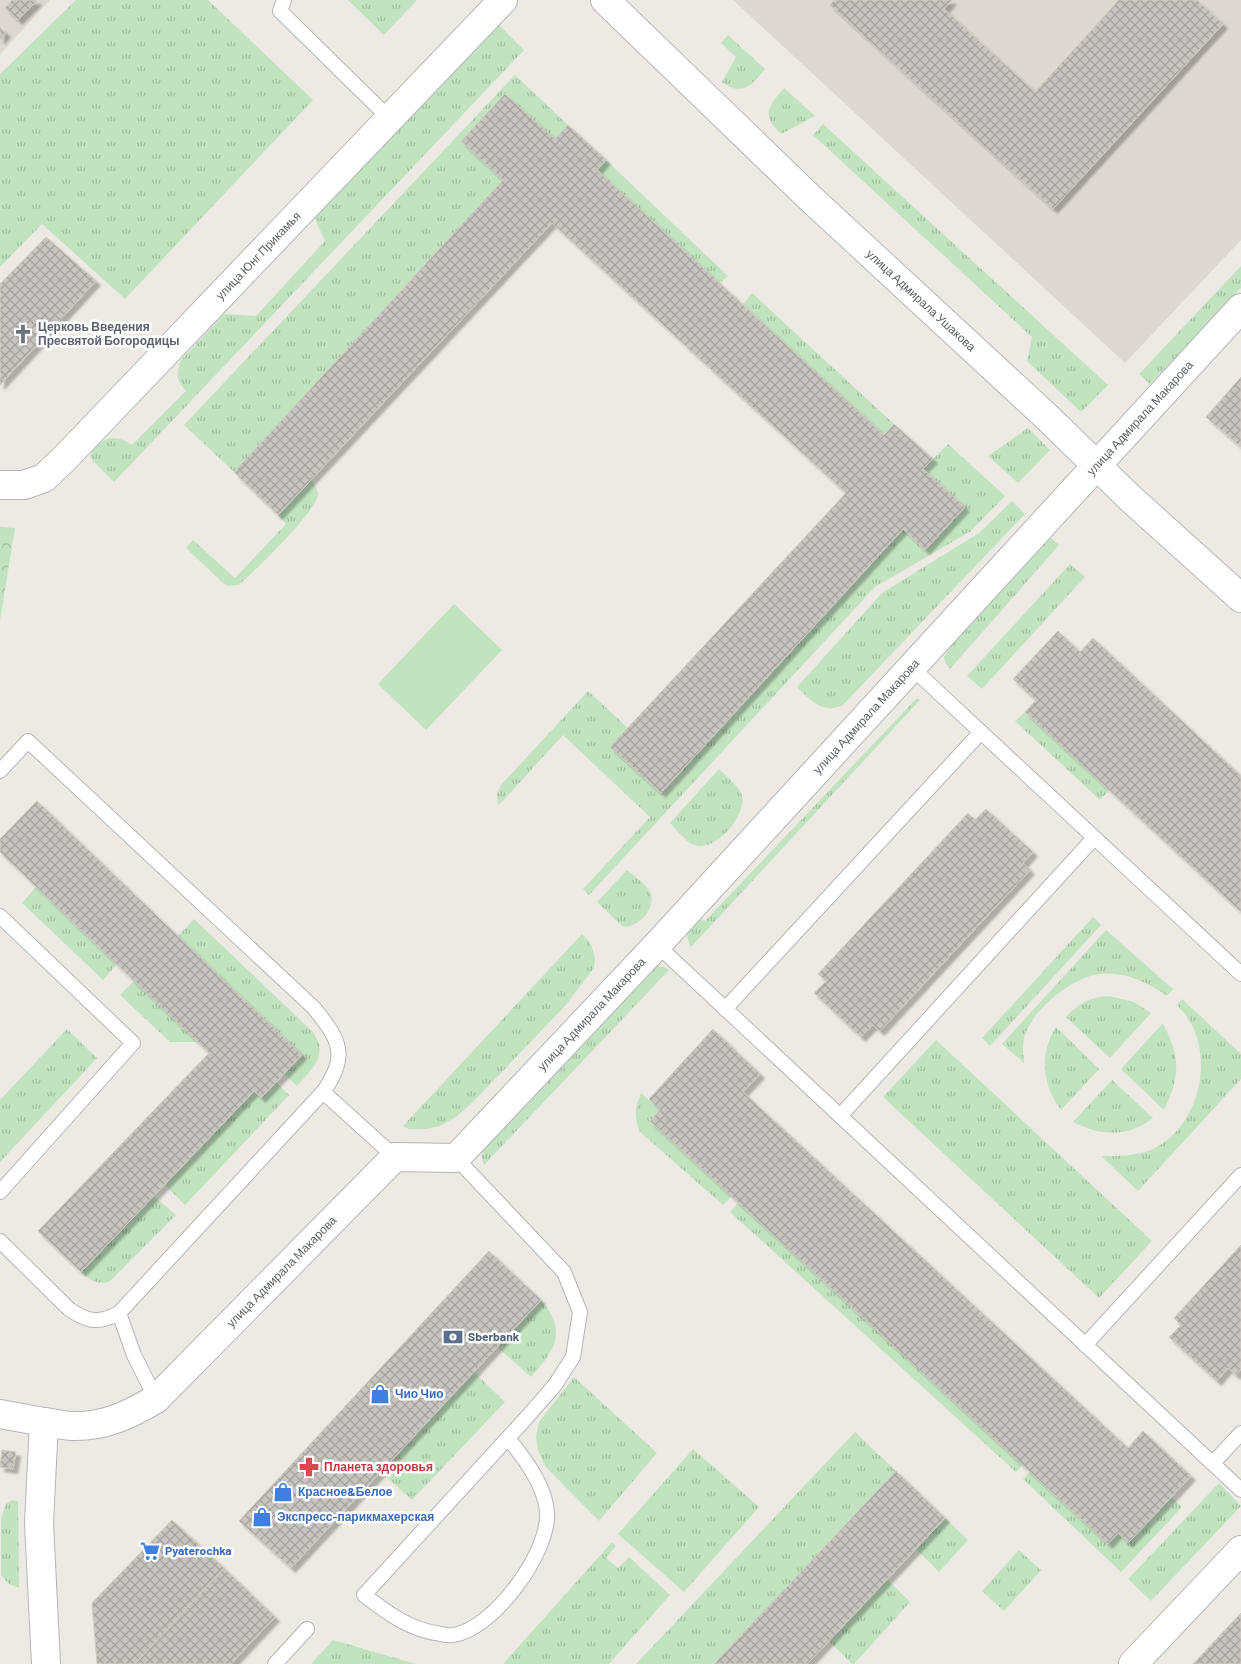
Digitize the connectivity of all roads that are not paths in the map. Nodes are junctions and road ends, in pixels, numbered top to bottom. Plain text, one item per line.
1 (284, 0) edge
2 (503, 0) edge
3 (605, 0) edge
4 (390, 119) junction
5 (1241, 308) edge
6 (1096, 466) junction
7 (0, 485) edge
8 (1241, 598) edge
9 (912, 667) junction
10 (981, 732) junction
11 (0, 771) edge
12 (1094, 838) junction
13 (0, 916) edge
14 (657, 946) junction
15 (1241, 974) edge
16 (725, 1009) junction
17 (323, 1092) junction
18 (840, 1116) junction
19 (395, 1157) junction
20 (456, 1158) junction
21 (1241, 1175) edge
22 (0, 1192) edge
23 (0, 1242) edge
24 (119, 1313) junction
25 (1085, 1344) junction
26 (156, 1399) junction
27 (0, 1414) edge
28 (44, 1422) junction
29 (1241, 1433) edge
30 (508, 1438) junction
31 (1213, 1463) junction
32 (1241, 1490) edge
33 (1241, 1550) edge
34 (308, 1629) dead end
35 (46, 1664) edge
36 (275, 1664) edge
37 (1133, 1664) edge

1 - 4 lane
2 - 4 street, улица Юнг Прикамья
3 - 6 street, улица Адмирала Ушакова
4 - 7 street, улица Юнг Прикамья
5 - 6 street, улица Адмирала Макарова
6 - 8 street, улица Адмирала Ушакова
6 - 9 street, улица Адмирала Макарова
9 - 10 lane
9 - 14 street, улица Адмирала Макарова
10 - 12 lane
10 - 16 lane
11 - 17 lane
12 - 15 lane
12 - 18 lane
13 - 22 lane
14 - 16 lane
14 - 20 street, улица Адмирала Макарова
16 - 18 lane
17 - 19 lane
17 - 24 lane
18 - 25 lane
19 - 20 street
19 - 26 street, улица Адмирала Макарова
20 - 30 lane
21 - 25 lane
23 - 24 lane
24 - 26 lane
25 - 31 lane
26 - 28 street, улица Адмирала Макарова
27 - 28 street, улица Адмирала Макарова
28 - 35 street
29 - 31 lane
30 - 30 lane
31 - 32 lane
33 - 37 street
34 - 36 lane

